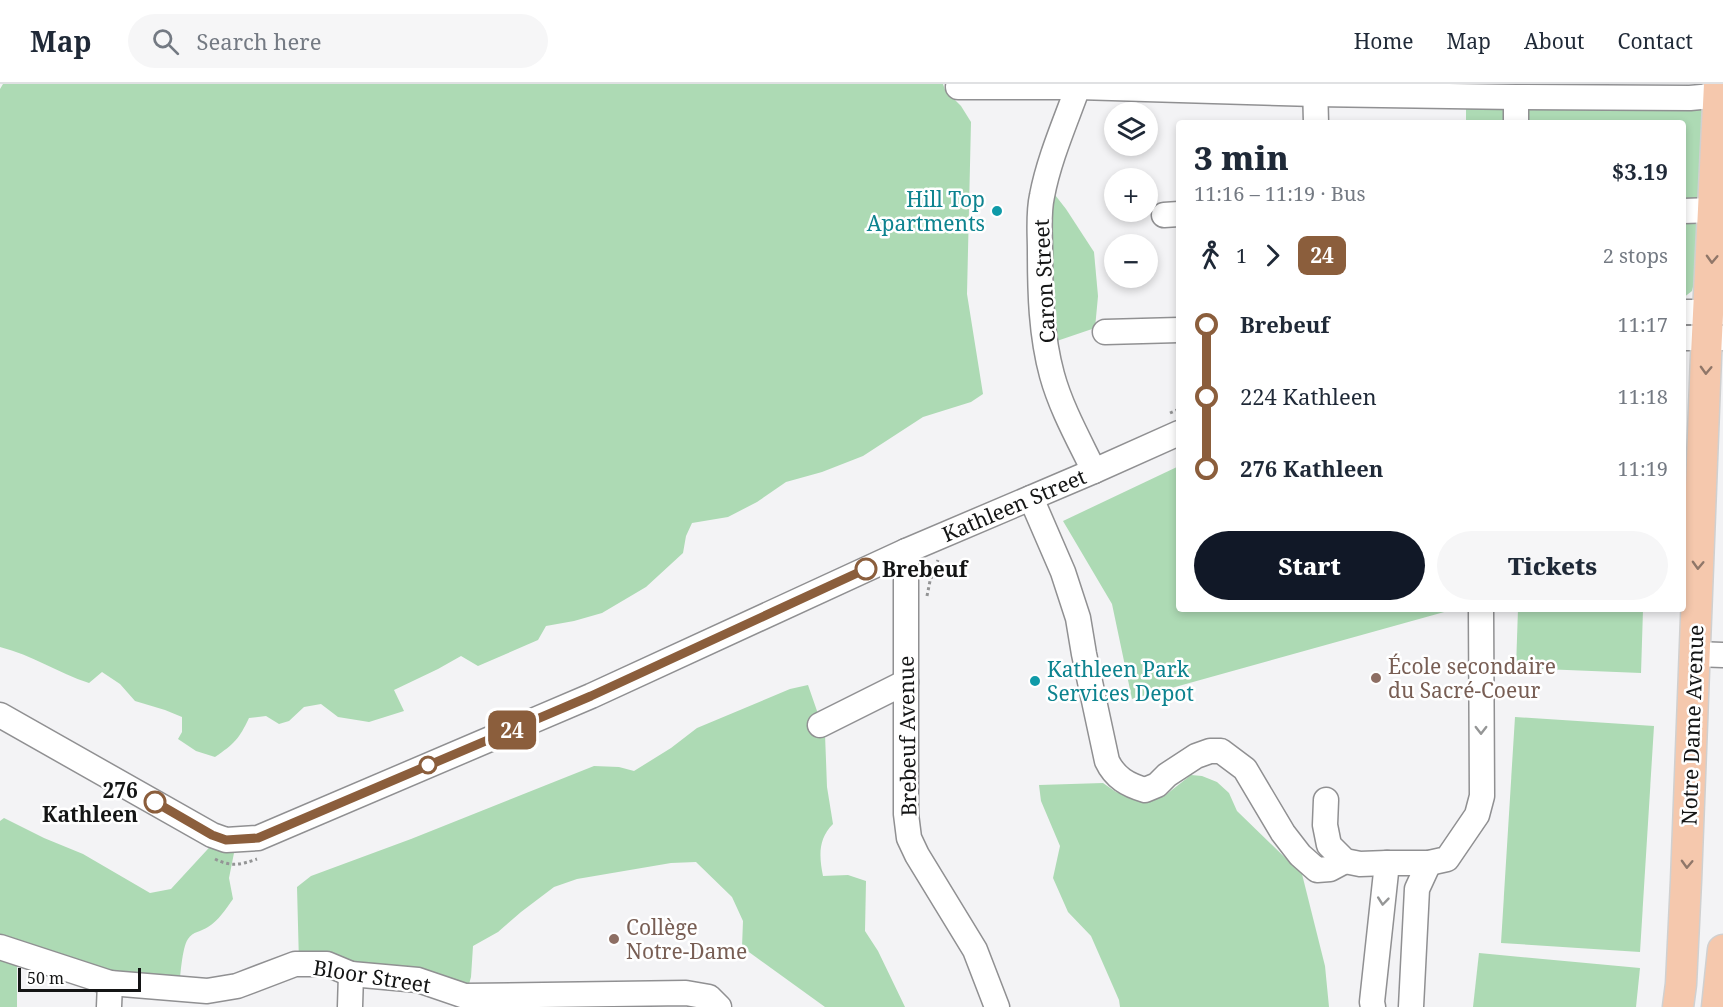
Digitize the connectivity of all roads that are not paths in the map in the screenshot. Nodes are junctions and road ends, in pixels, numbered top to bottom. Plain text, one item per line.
1 (958, 87) dead end
2 (1078, 87) junction
3 (1315, 89) edge
4 (1635, 91) edge
5 (1720, 91) edge
6 (1512, 93) edge
7 (1316, 120) edge
8 (1516, 120) edge
9 (1714, 210) junction
10 (1686, 211) edge
11 (1705, 325) edge
12 (1176, 330) edge
13 (1105, 332) dead end
14 (1174, 424) edge
15 (1094, 471) junction
16 (1031, 498) junction
17 (906, 551) junction
18 (1481, 612) edge
19 (1709, 654) edge
20 (906, 682) junction
21 (0, 715) edge
22 (820, 725) dead end
23 (1326, 800) dead end
24 (1345, 861) junction
25 (1387, 863) junction
26 (1430, 863) junction
27 (0, 948) edge
28 (1723, 950) edge
29 (351, 974) junction
30 (110, 983) junction
31 (464, 1001) edge
32 (109, 1007) edge
33 (350, 1007) edge
34 (719, 1007) edge
35 (997, 1007) edge
36 (1373, 1007) edge
37 (1411, 1007) edge
38 (1678, 1007) edge
39 (1719, 1007) edge

1 - 2 street
2 - 3 street
2 - 15 street, Caron Street
3 - 6 street
3 - 7 street
4 - 5 street
4 - 6 street
5 - 9 main road, Notre Dame Avenue
6 - 8 street
9 - 10 street
9 -> 11 main road, Notre Dame Avenue
11 -> 19 main road, Notre Dame Avenue
12 - 13 street
14 - 15 street, Kathleen Street
15 - 16 street, Kathleen Street
16 - 17 street, Kathleen Street
16 - 24 street
17 - 20 street, Brebeuf Avenue
17 - 21 street, Kathleen Street
18 -> 26 street
19 -> 38 main road, Notre Dame Avenue
20 - 22 street
20 - 35 street, Brebeuf Avenue
23 - 24 street
24 - 25 street
25 - 26 street
25 -> 36 street
26 - 37 street
27 - 30 street, Bloor Street
28 - 39 main road
29 - 30 street, Bloor Street
29 - 31 street, Bloor Street
29 - 33 street
30 - 32 street
31 - 34 street, Bloor Street

